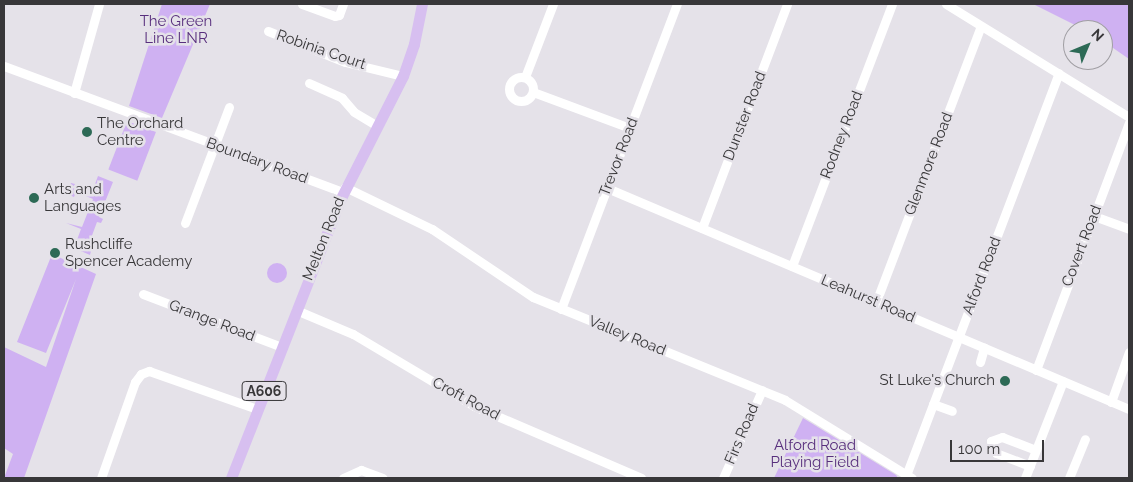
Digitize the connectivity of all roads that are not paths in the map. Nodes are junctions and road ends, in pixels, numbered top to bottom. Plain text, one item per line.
1 (99, 4) edge
2 (302, 4) edge
3 (343, 4) edge
4 (422, 4) edge
5 (553, 4) edge
6 (677, 4) edge
7 (787, 4) edge
8 (892, 4) edge
9 (946, 4) edge
10 (981, 26) junction
11 (268, 31) dead end
12 (4, 66) edge
13 (1059, 74) junction
14 (402, 76) junction
15 (526, 77) junction
16 (309, 83) dead end
17 (533, 92) junction
18 (74, 93) junction
19 (229, 107) dead end
20 (1129, 117) edge
21 (1129, 123) edge
22 (377, 126) junction
23 (630, 128) junction
24 (214, 145) junction
25 (607, 188) junction
26 (344, 190) junction
27 (1094, 216) junction
28 (185, 223) dead end
29 (702, 228) junction
30 (1129, 229) edge
31 (792, 266) junction
32 (143, 294) dead end
33 (876, 302) junction
34 (296, 310) junction
35 (561, 310) junction
36 (958, 337) junction
37 (282, 347) junction
38 (984, 348) junction
39 (1129, 352) edge
40 (980, 362) dead end
41 (1036, 370) junction
42 (1062, 381) junction
43 (762, 390) junction
44 (1111, 402) junction
45 (933, 404) junction
46 (257, 409) junction
47 (1129, 409) edge
48 (952, 411) dead end
49 (1085, 439) dead end
50 (1036, 450) junction
51 (1030, 466) junction
52 (908, 477) edge
53 (101, 478) edge
54 (232, 478) edge
55 (343, 478) edge
56 (383, 478) edge
57 (641, 478) edge
58 (723, 478) edge
59 (1025, 478) edge
60 (1069, 478) edge

1 - 18 street
2 - 3 street
4 - 14 main road, Melton Road / A606
5 - 15 street
6 - 23 street, Trevor Road
7 - 29 street, Dunster Road
8 - 31 street, Rodney Road
9 - 10 street
10 - 13 street
10 - 33 street, Glenmore Road
11 - 14 street, Robinia Court
12 - 18 street, Boundary Road
13 - 20 street
13 - 36 street, Alford Road
14 - 22 main road, Melton Road / A606
15 - 17 street
15 - 17 street
16 - 22 street
17 - 23 street
18 - 24 street, Boundary Road
19 - 24 street
21 - 27 street, Covert Road
22 - 26 main road, Melton Road / A606
23 - 25 street, Trevor Road
24 - 26 street, Boundary Road
24 - 28 street
25 - 29 street, Leahurst Road
25 - 35 street, Trevor Road
26 - 34 main road, Melton Road / A606
26 - 35 street, Valley Road
27 - 30 street
27 - 41 street, Covert Road
29 - 31 street, Leahurst Road
31 - 33 street, Leahurst Road
32 - 37 street, Grange Road
33 - 36 street, Leahurst Road
34 - 37 main road, Melton Road / A606
34 - 57 street, Croft Road
35 - 43 street, Valley Road
36 - 38 street, Leahurst Road
36 - 45 street, Alford Road
37 - 46 main road, Melton Road / A606
38 - 40 street
38 - 41 street, Leahurst Road
39 - 44 street
41 - 42 street, Leahurst Road
42 - 44 street, Leahurst Road
42 - 50 street
43 - 52 street, Valley Road
43 - 58 street, Firs Road
44 - 47 street, Leahurst Road
45 - 48 street
45 - 52 street, Alford Road
46 - 53 street
46 - 54 main road, Melton Road / A606
49 - 60 street
50 - 51 street
50 - 51 street
51 - 59 street
55 - 56 street

